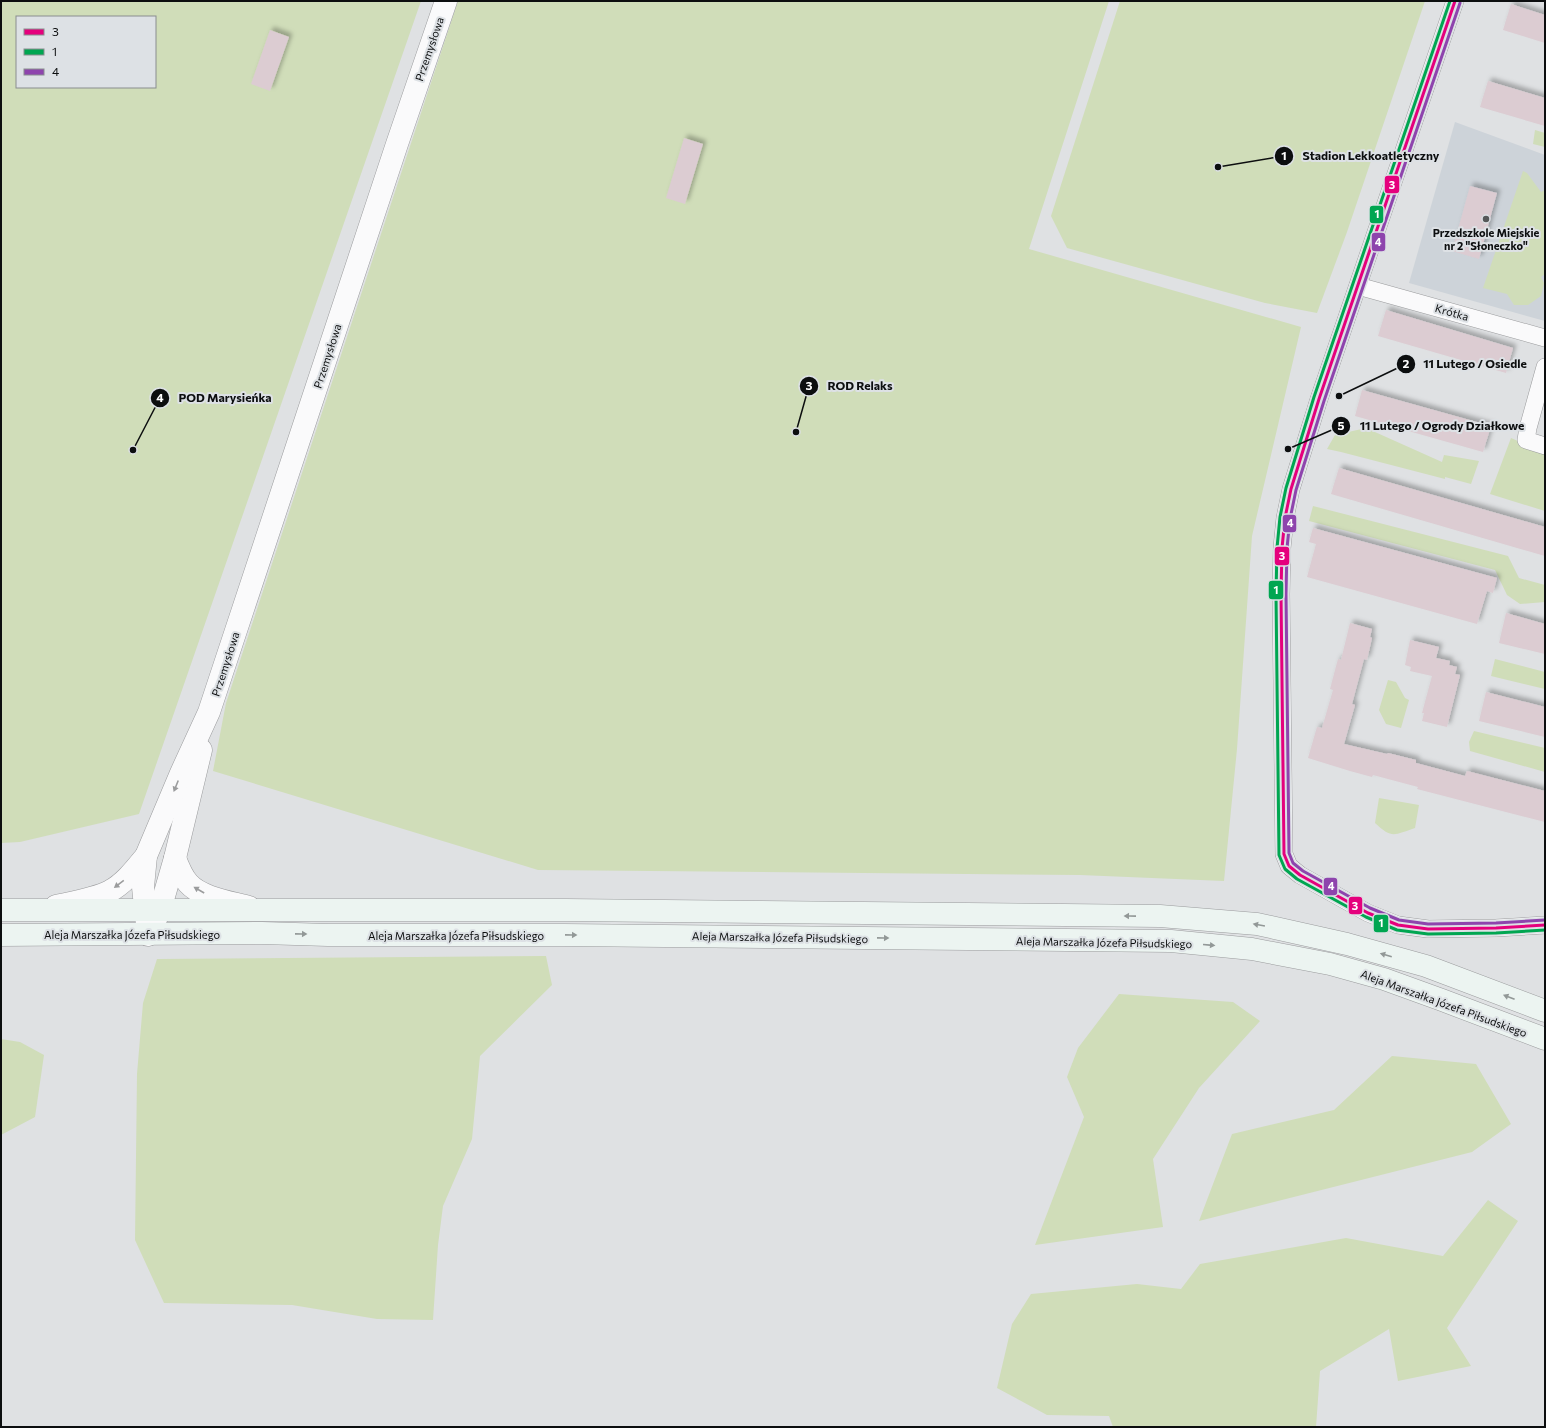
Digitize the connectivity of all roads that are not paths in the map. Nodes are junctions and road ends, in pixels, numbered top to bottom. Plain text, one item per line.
1 (446, 1) edge
2 (1455, 1) edge
3 (1358, 286) junction
4 (1545, 338) edge
5 (1545, 367) edge
6 (1545, 446) edge
7 (209, 712) junction
8 (146, 856) junction
9 (175, 858) junction
10 (1, 910) edge
11 (41, 910) junction
12 (153, 910) junction
13 (263, 910) junction
14 (1545, 925) edge
15 (1, 935) edge
16 (148, 935) junction
17 (1545, 1011) edge
18 (1545, 1040) edge

1 - 7 street, Przemysłowa
2 - 3 street
3 - 4 street, Krótka
3 - 14 street
5 - 6 street
7 -> 8 street, Przemysłowa
7 - 9 street, Przemysłowa
8 -> 11 street
8 - 12 street, Przemysłowa
9 - 12 street, Przemysłowa
13 -> 9 street
10 - 11 main road
11 - 12 main road
12 - 13 main road
12 - 16 street, Przemysłowa
17 -> 13 main road
15 - 16 main road, Aleja Marszałka Józefa Piłsudskiego
16 -> 18 main road, Aleja Marszałka Józefa Piłsudskiego

